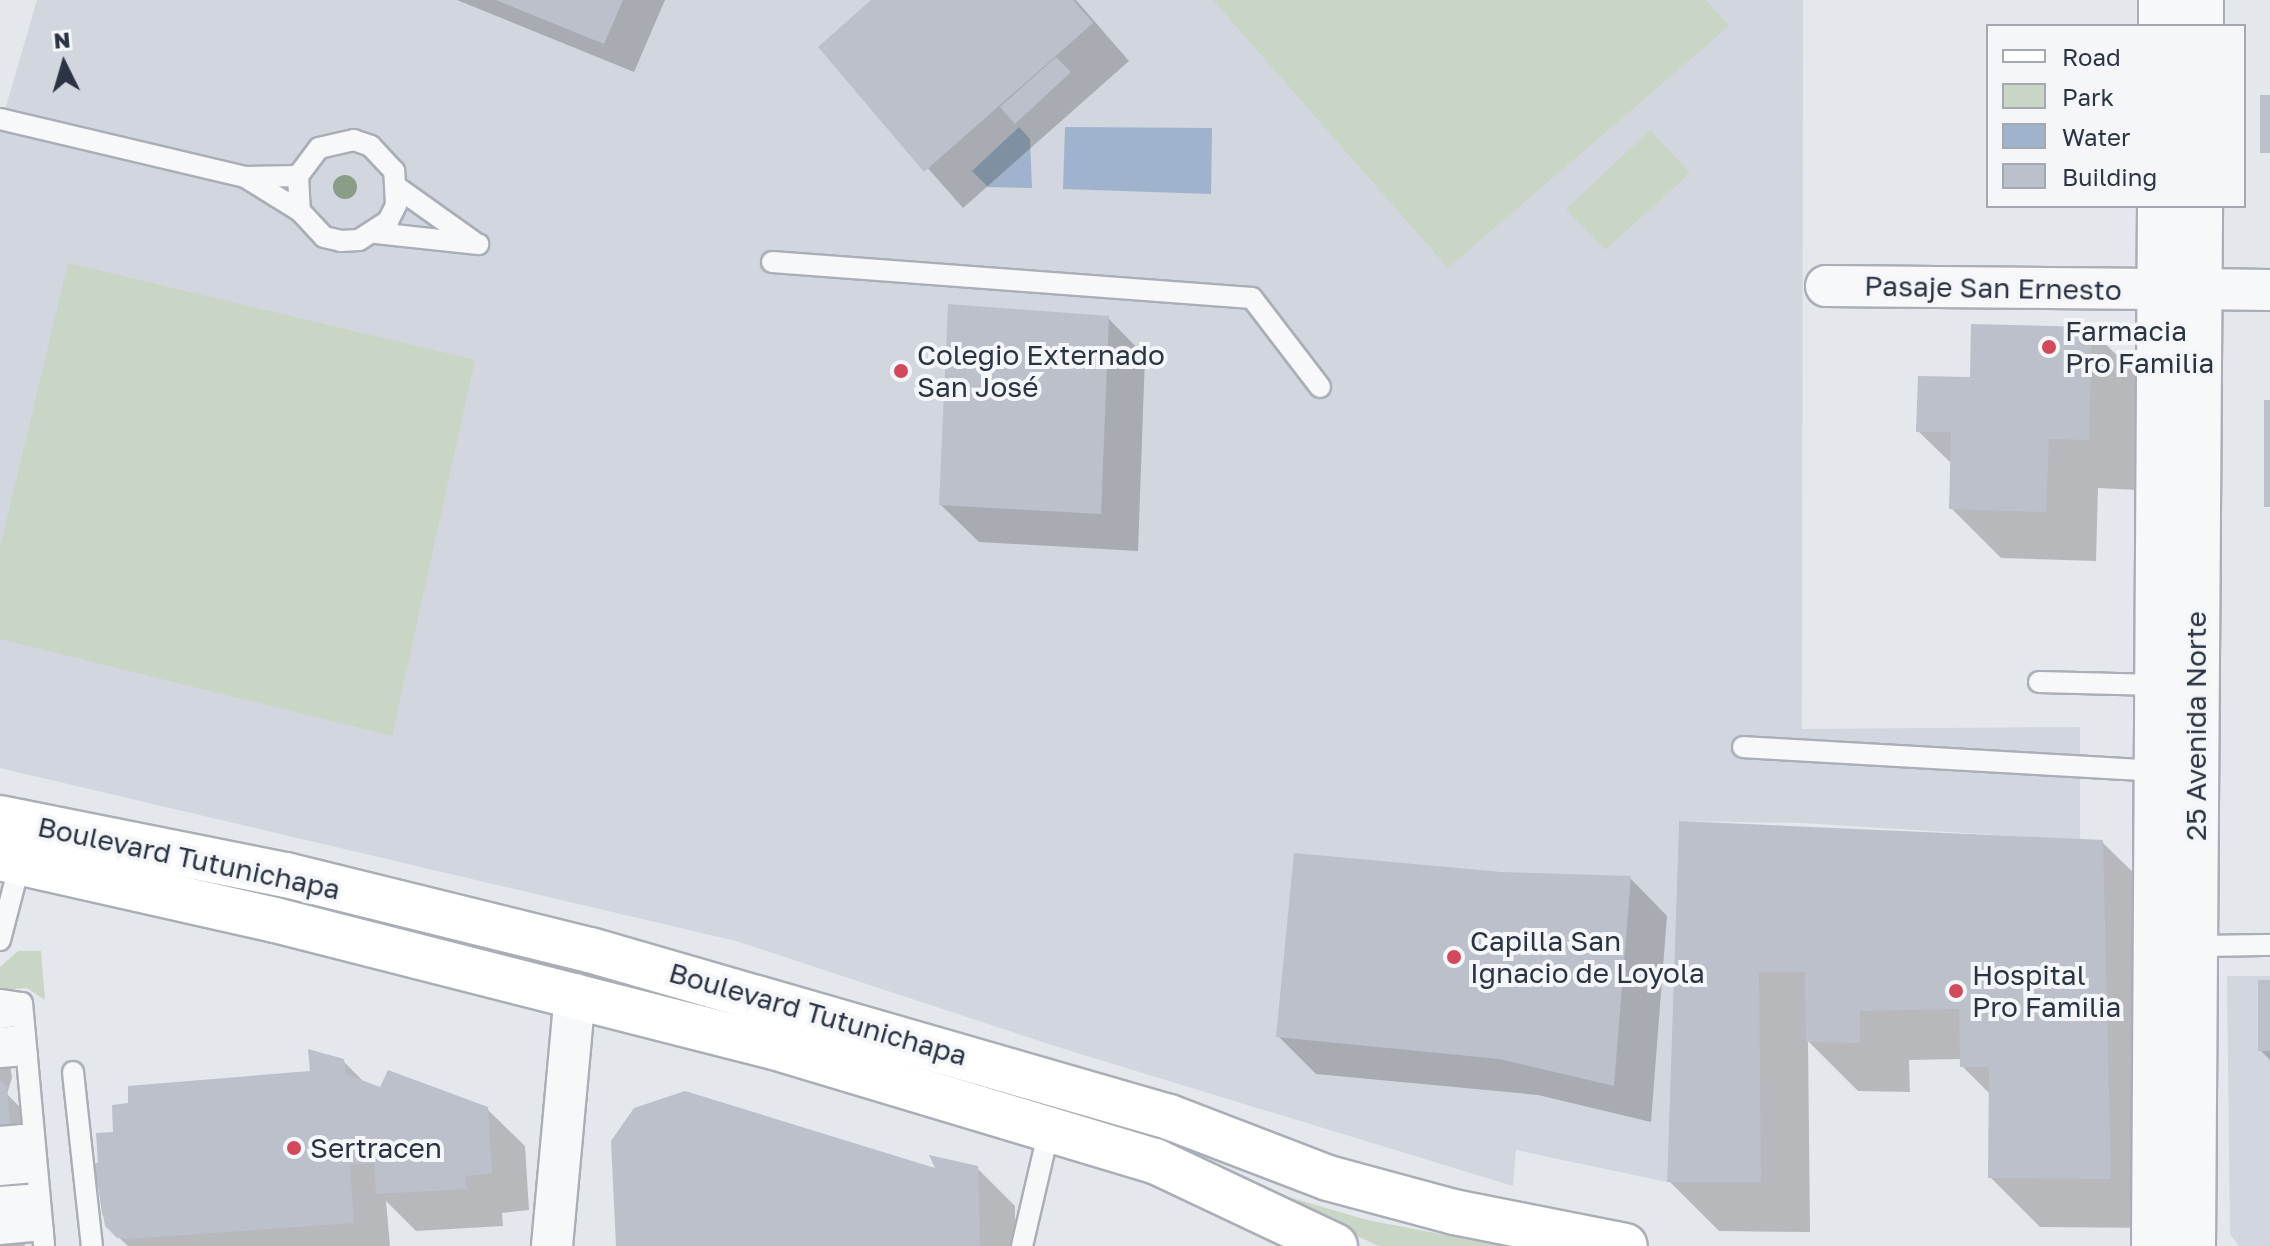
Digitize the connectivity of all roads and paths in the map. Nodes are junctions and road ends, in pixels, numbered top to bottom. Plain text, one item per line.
1 (2161, 0) edge
2 (2201, 0) edge
3 (2161, 24) edge
4 (2201, 24) edge
5 (0, 119) edge
6 (298, 176) junction
7 (245, 177) junction
8 (398, 188) junction
9 (2160, 208) edge
10 (2199, 208) edge
11 (300, 211) junction
12 (376, 233) junction
13 (772, 262) dead end
14 (1826, 286) dead end
15 (2179, 289) junction
16 (2270, 290) edge
17 (1320, 387) dead end
18 (2039, 682) dead end
19 (2157, 685) junction
20 (1743, 747) dead end
21 (2157, 771) junction
22 (0, 818) edge
23 (10, 860) edge
24 (0, 940) edge
25 (2270, 945) edge
26 (2195, 946) junction
27 (575, 994) junction
28 (0, 1000) edge
29 (0, 1018) edge
30 (25, 1035) junction
31 (0, 1038) edge
32 (0, 1057) edge
33 (73, 1072) dead end
34 (1049, 1130) junction
35 (0, 1137) edge
36 (35, 1153) junction
37 (0, 1156) edge
38 (0, 1175) edge
39 (0, 1197) edge
40 (0, 1215) edge
41 (42, 1221) edge
42 (0, 1234) edge
43 (92, 1246) edge
44 (552, 1246) edge
45 (1022, 1246) edge
46 (1335, 1246) edge
47 (1625, 1246) edge
48 (2154, 1246) edge
49 (2193, 1246) edge

1 - 3 street
2 - 4 street
5 - 7 lane
6 - 7 lane
6 - 8 lane
6 - 11 lane
7 - 11 lane
8 - 12 lane
8 - 12 lane
9 - 15 street, 25 Avenida Norte
10 - 15 street, 25 Avenida Norte
11 - 12 lane
13 - 17 lane
14 - 15 street, Pasaje San Ernesto
15 - 16 street, Pasaje San Ernesto
15 - 19 street, 25 Avenida Norte
15 - 26 street, 25 Avenida Norte
18 - 19 lane
19 - 21 street, 25 Avenida Norte
20 - 21 lane
21 - 48 street, 25 Avenida Norte
22 - 47 main road, Boulevard Tutunichapa
23 - 24 lane
23 - 27 main road, Boulevard Tutunichapa
25 - 26 lane
26 - 49 street, 25 Avenida Norte
27 - 34 main road, Boulevard Tutunichapa
27 - 44 street
28 - 30 lane
29 - 30 lane
30 - 31 lane
30 - 32 lane
30 - 36 lane
33 - 43 lane
34 - 45 lane
34 - 46 main road, Boulevard Tutunichapa
35 - 36 lane
36 - 37 lane
36 - 38 lane
36 - 41 lane
39 - 41 lane
40 - 41 lane
41 - 42 lane

